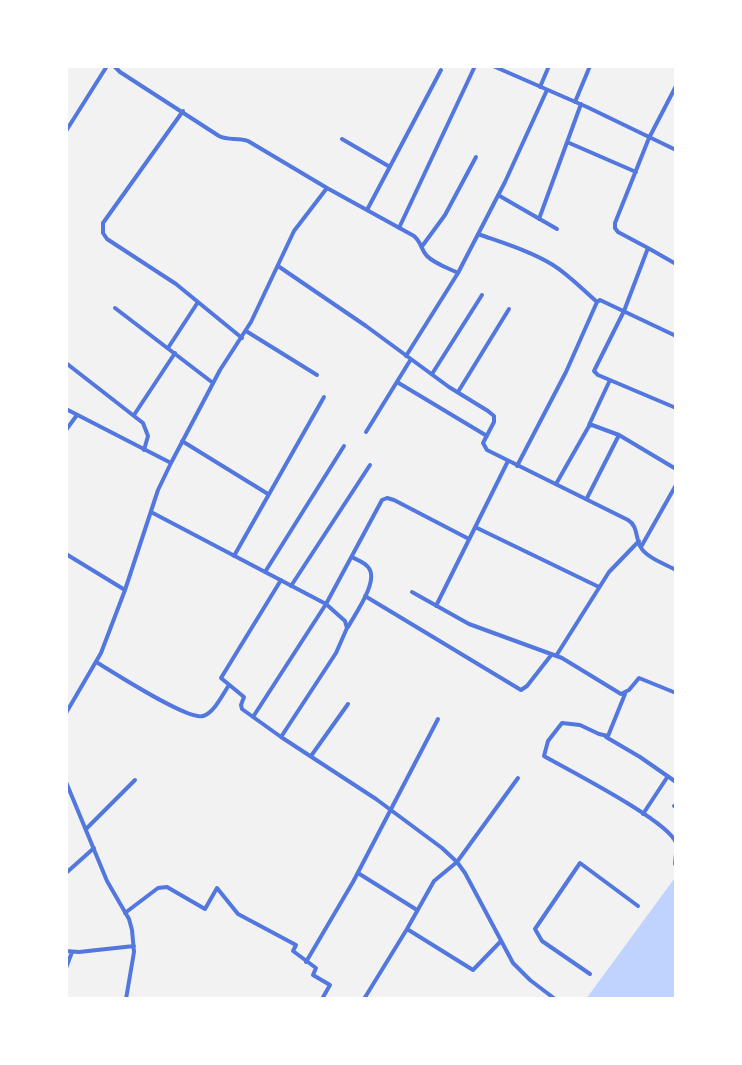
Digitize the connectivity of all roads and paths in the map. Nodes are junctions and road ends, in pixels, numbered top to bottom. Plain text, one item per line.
1 (107, 66) edge
2 (114, 66) edge
3 (475, 66) edge
4 (493, 66) edge
5 (549, 66) edge
6 (590, 66) edge
7 (441, 70) dead end
8 (540, 87) junction
9 (676, 87) edge
10 (548, 90) junction
11 (575, 102) junction
12 (581, 104) junction
13 (183, 111) junction
14 (66, 131) edge
15 (649, 138) junction
16 (342, 139) dead end
17 (567, 142) junction
18 (676, 150) edge
19 (476, 157) dead end
20 (390, 167) junction
21 (636, 172) junction
22 (327, 188) junction
23 (498, 195) junction
24 (367, 210) junction
25 (539, 219) junction
26 (399, 228) junction
27 (557, 229) dead end
28 (478, 234) junction
29 (423, 245) junction
30 (648, 248) junction
31 (676, 264) edge
32 (277, 266) junction
33 (458, 273) junction
34 (482, 296) dead end
35 (198, 302) junction
36 (597, 302) junction
37 (115, 308) dead end
38 (509, 309) dead end
39 (624, 311) junction
40 (246, 331) junction
41 (676, 336) edge
42 (242, 338) junction
43 (168, 348) junction
44 (175, 353) junction
45 (406, 356) junction
46 (411, 359) junction
47 (66, 363) edge
48 (432, 374) junction
49 (317, 375) dead end
50 (610, 380) junction
51 (397, 382) junction
52 (213, 383) junction
53 (458, 392) junction
54 (324, 397) dead end
55 (676, 408) edge
56 (66, 409) edge
57 (77, 415) junction
58 (134, 415) junction
59 (589, 426) junction
60 (66, 430) edge
61 (366, 432) dead end
62 (619, 435) junction
63 (487, 436) junction
64 (182, 441) junction
65 (344, 446) dead end
66 (144, 450) junction
67 (508, 461) junction
68 (171, 463) junction
69 (370, 465) dead end
70 (517, 466) junction
71 (676, 469) edge
72 (556, 484) junction
73 (676, 485) edge
74 (269, 494) junction
75 (587, 498) junction
76 (151, 512) junction
77 (475, 527) junction
78 (469, 539) junction
79 (639, 541) junction
80 (640, 548) junction
81 (66, 554) edge
82 (234, 556) junction
83 (352, 557) junction
84 (676, 570) edge
85 (265, 572) junction
86 (281, 580) junction
87 (291, 586) junction
88 (599, 587) junction
89 (125, 590) junction
90 (412, 592) dead end
91 (365, 596) junction
92 (326, 604) junction
93 (436, 606) junction
94 (347, 628) junction
95 (554, 655) junction
96 (96, 662) junction
97 (229, 685) junction
98 (626, 693) junction
99 (676, 693) edge
100 (348, 704) dead end
101 (68, 705) edge
102 (66, 713) edge
103 (253, 717) junction
104 (438, 719) dead end
105 (605, 736) junction
106 (281, 737) junction
107 (311, 756) junction
108 (668, 776) junction
109 (518, 778) dead end
110 (135, 780) dead end
111 (676, 782) edge
112 (66, 784) edge
113 (391, 810) junction
114 (643, 814) junction
115 (86, 829) junction
116 (676, 843) edge
117 (94, 848) junction
118 (676, 854) edge
119 (457, 862) junction
120 (675, 864) edge
121 (66, 873) edge
122 (358, 873) junction
123 (638, 906) dead end
124 (417, 910) junction
125 (125, 912) junction
126 (407, 929) junction
127 (501, 941) junction
128 (134, 946) junction
129 (66, 951) edge
130 (72, 952) junction
131 (306, 962) junction
132 (66, 968) edge
133 (590, 974) dead end
134 (126, 999) edge
135 (322, 999) edge
136 (364, 999) edge
137 (555, 999) edge

1 - 14 street
2 - 13 street
3 - 26 street
4 - 8 street
5 - 8 street
6 - 11 street
7 - 20 street
8 - 10 street
9 - 15 street
10 - 11 street
10 - 23 street
11 - 12 street
12 - 15 street
12 - 17 street
13 - 22 street
13 - 35 street
15 - 18 street
15 - 21 street
16 - 20 street
17 - 21 street
17 - 25 street
19 - 29 street
20 - 24 street
21 - 30 street
22 - 24 street
22 - 32 street
23 - 25 street
23 - 28 street
24 - 26 street
25 - 27 street
26 - 29 street
28 - 33 street
28 - 36 street
29 - 33 street
30 - 31 street
30 - 39 street
32 - 40 street
32 - 45 street
33 - 45 street
34 - 48 street
35 - 42 street
35 - 43 street
36 - 39 street
36 - 70 street
37 - 43 street
38 - 53 street
39 - 41 street
39 - 50 street
40 - 42 street
40 - 49 street
42 - 52 street
43 - 44 street
44 - 52 street
44 - 58 street
45 - 46 street
46 - 48 street
46 - 51 street
47 - 58 street
48 - 53 street
50 - 55 street
50 - 59 street
51 - 61 street
51 - 63 street
52 - 64 street
53 - 63 street
54 - 74 street
56 - 57 street
57 - 60 street
57 - 66 street
58 - 66 street
59 - 62 street
59 - 72 street
62 - 71 street
62 - 75 street
63 - 67 street
64 - 68 street
64 - 74 street
65 - 85 street
66 - 68 street
67 - 70 street
67 - 77 street
68 - 76 street
69 - 87 street
70 - 72 street
72 - 75 street
73 - 80 street
74 - 82 street
75 - 79 street
76 - 82 street
76 - 89 street
77 - 78 street
77 - 88 street
78 - 83 street
78 - 93 street
79 - 80 street
79 - 88 street
80 - 84 street
81 - 89 street
82 - 85 street
83 - 91 street
83 - 92 street
85 - 86 street
86 - 87 street
86 - 97 street
87 - 92 street
88 - 95 street
89 - 96 street
90 - 93 street
91 - 94 street
91 - 95 street
92 - 94 street
92 - 103 street
93 - 95 street
94 - 106 street
95 - 98 street
96 - 97 street
96 - 101 street
97 - 103 street
98 - 99 street
98 - 105 street
100 - 107 street
101 - 102 street
103 - 106 street
104 - 113 street
105 - 108 street
105 - 114 street
106 - 107 street
107 - 113 street
108 - 111 street
108 - 114 street
109 - 119 street
110 - 115 street
112 - 115 street
113 - 119 street
113 - 122 street
114 - 116 street
115 - 117 street
117 - 121 street
117 - 125 street
118 - 120 street
119 - 124 street
119 - 127 street
122 - 124 street
122 - 131 street
123 - 133 street
124 - 126 street
125 - 128 street
125 - 131 street
126 - 127 street
126 - 136 street
127 - 137 street
128 - 130 street
128 - 134 street
129 - 130 street
130 - 132 street
131 - 135 street

